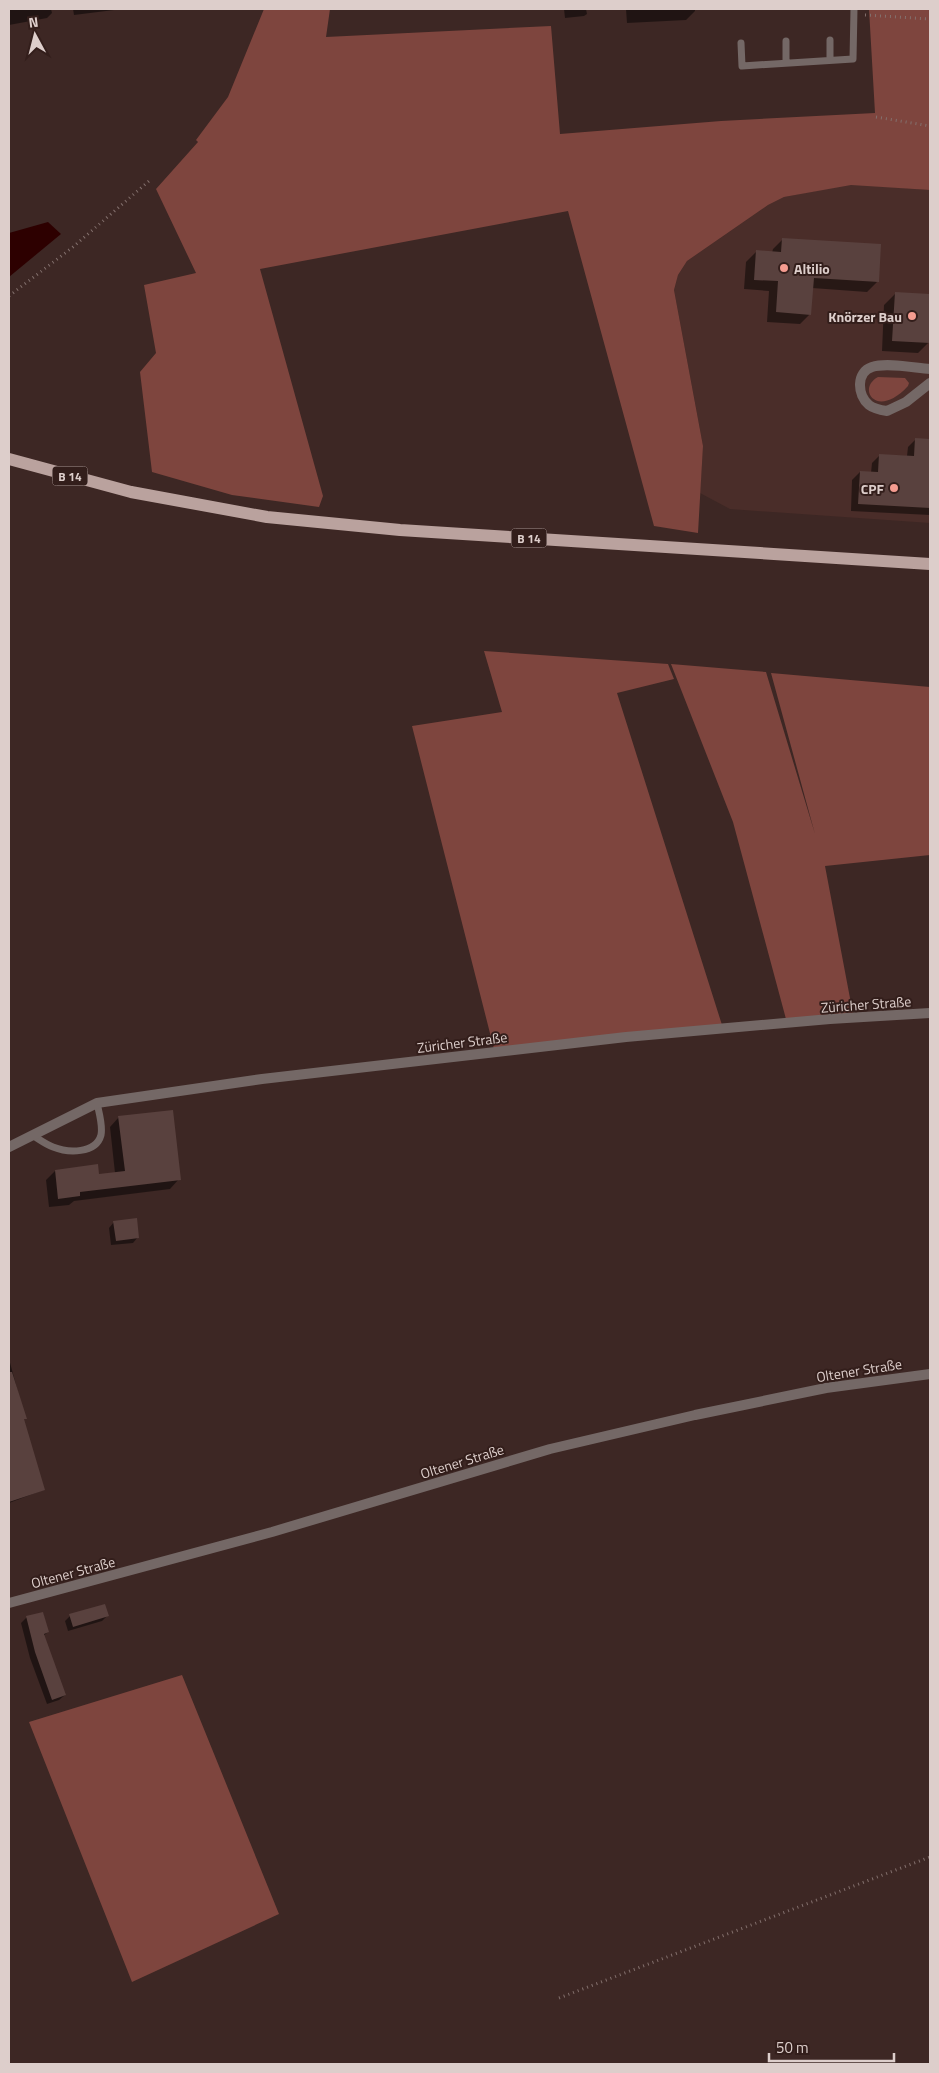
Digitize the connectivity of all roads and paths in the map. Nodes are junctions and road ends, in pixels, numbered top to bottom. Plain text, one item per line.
1 (854, 12) edge
2 (930, 19) edge
3 (830, 40) dead end
4 (786, 41) dead end
5 (741, 43) dead end
6 (830, 60) junction
7 (786, 63) junction
8 (876, 117) dead end
9 (930, 126) edge
10 (149, 181) dead end
11 (9, 296) edge
12 (930, 369) edge
13 (930, 383) edge
14 (9, 458) edge
15 (930, 564) edge
16 (930, 1013) edge
17 (97, 1103) junction
18 (32, 1135) junction
19 (9, 1147) edge
20 (930, 1374) edge
21 (9, 1603) edge
22 (930, 1857) edge
23 (559, 1998) dead end

1 - 2 path
1 - 6 lane
3 - 6 lane
4 - 7 lane
5 - 7 lane
6 - 7 lane
8 - 9 path
10 - 11 path
12 - 13 street
14 - 15 main road, B 14
16 - 17 street, Züricher Straße
17 - 18 street, Züricher Straße
17 - 18 lane
18 - 19 street, Züricher Straße
20 - 21 street, Oltener Straße
22 - 23 path

